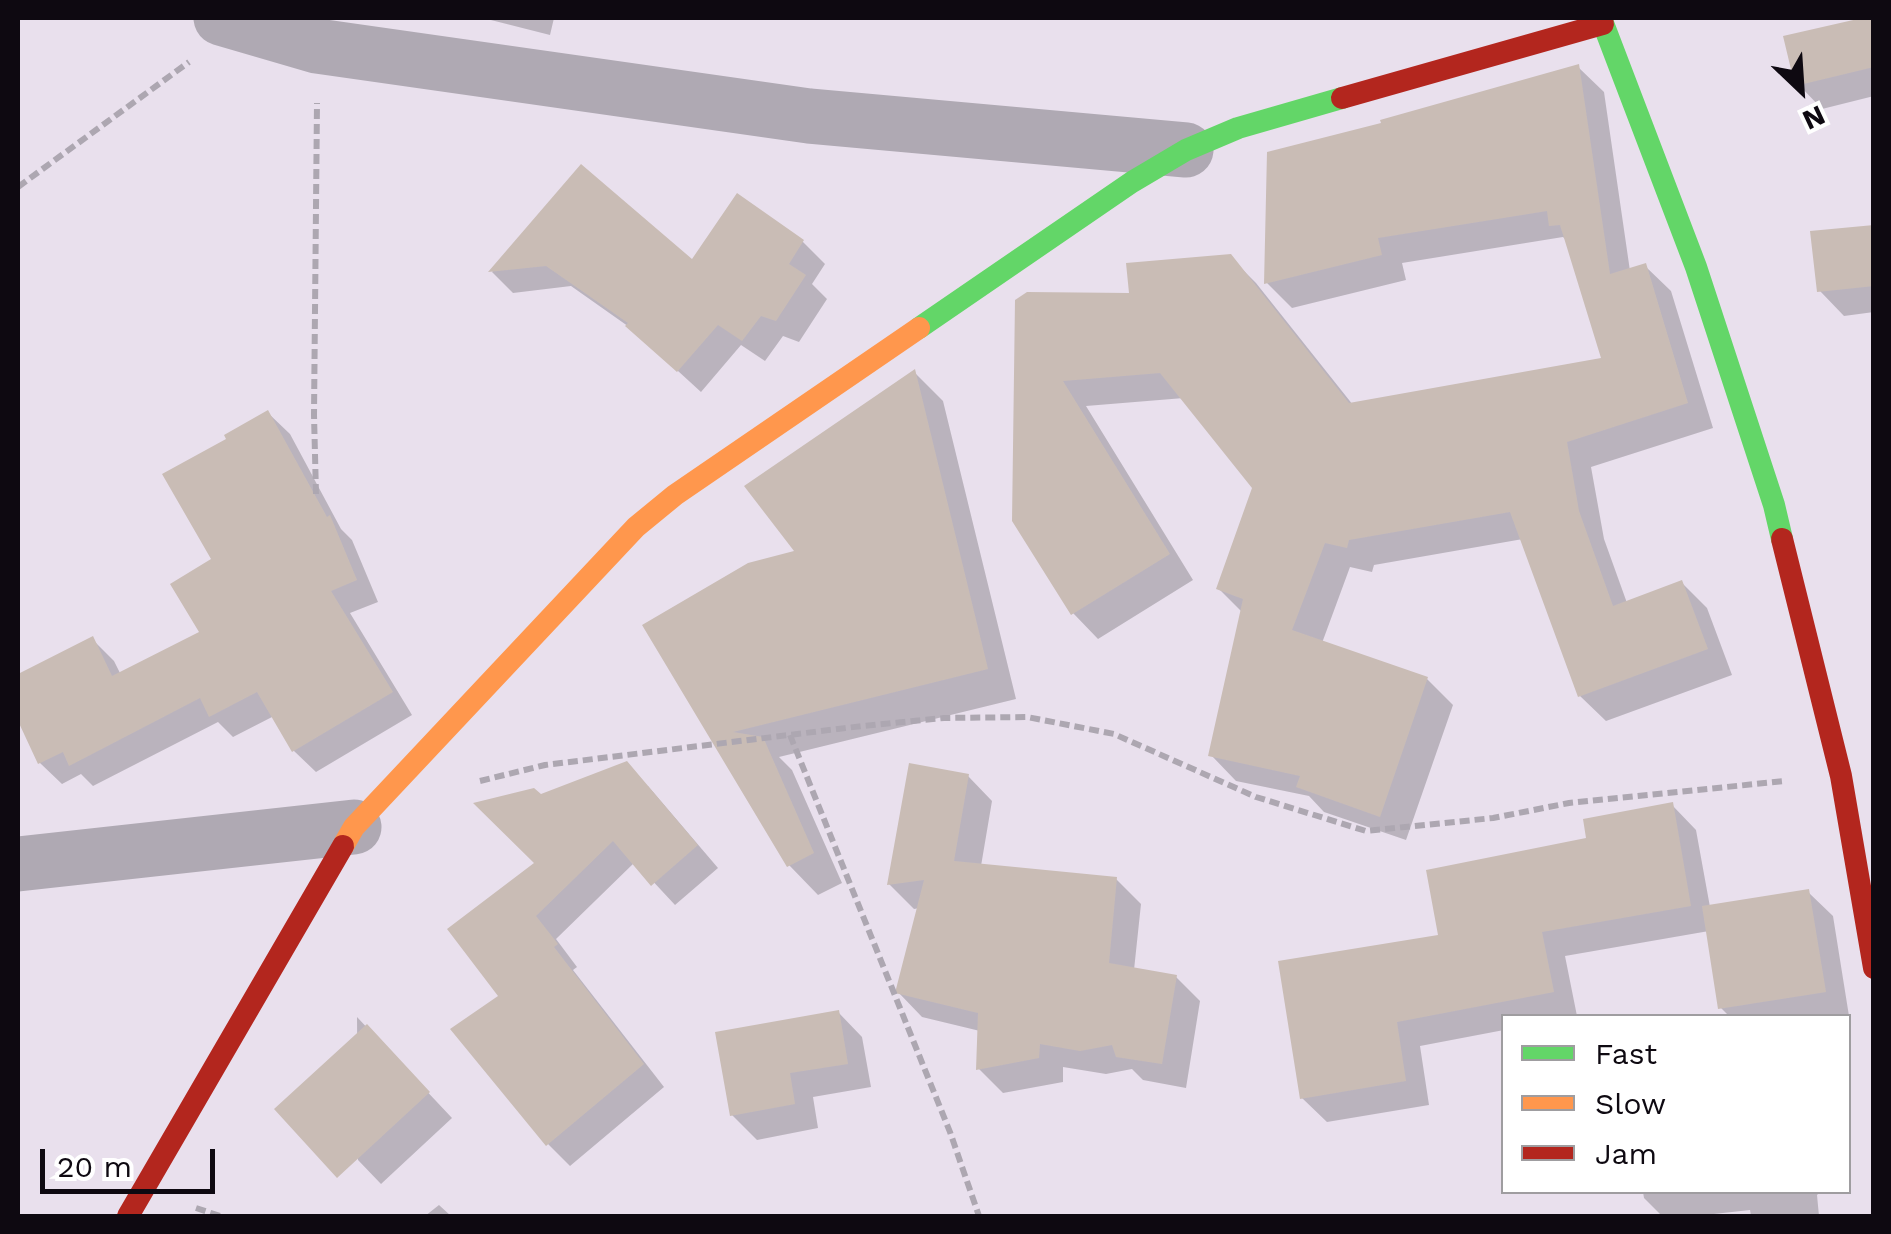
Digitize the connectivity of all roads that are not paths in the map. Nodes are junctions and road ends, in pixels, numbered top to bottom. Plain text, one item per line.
1 (1602, 21) edge
2 (239, 23) edge
3 (1186, 150) junction
4 (1857, 768) edge
5 (354, 828) junction
6 (18, 864) edge
7 (1874, 968) edge
8 (128, 1216) edge

1 - 3 street
1 - 4 street
2 - 3 street
3 - 5 street
4 - 7 street
5 - 6 street
5 - 8 street

